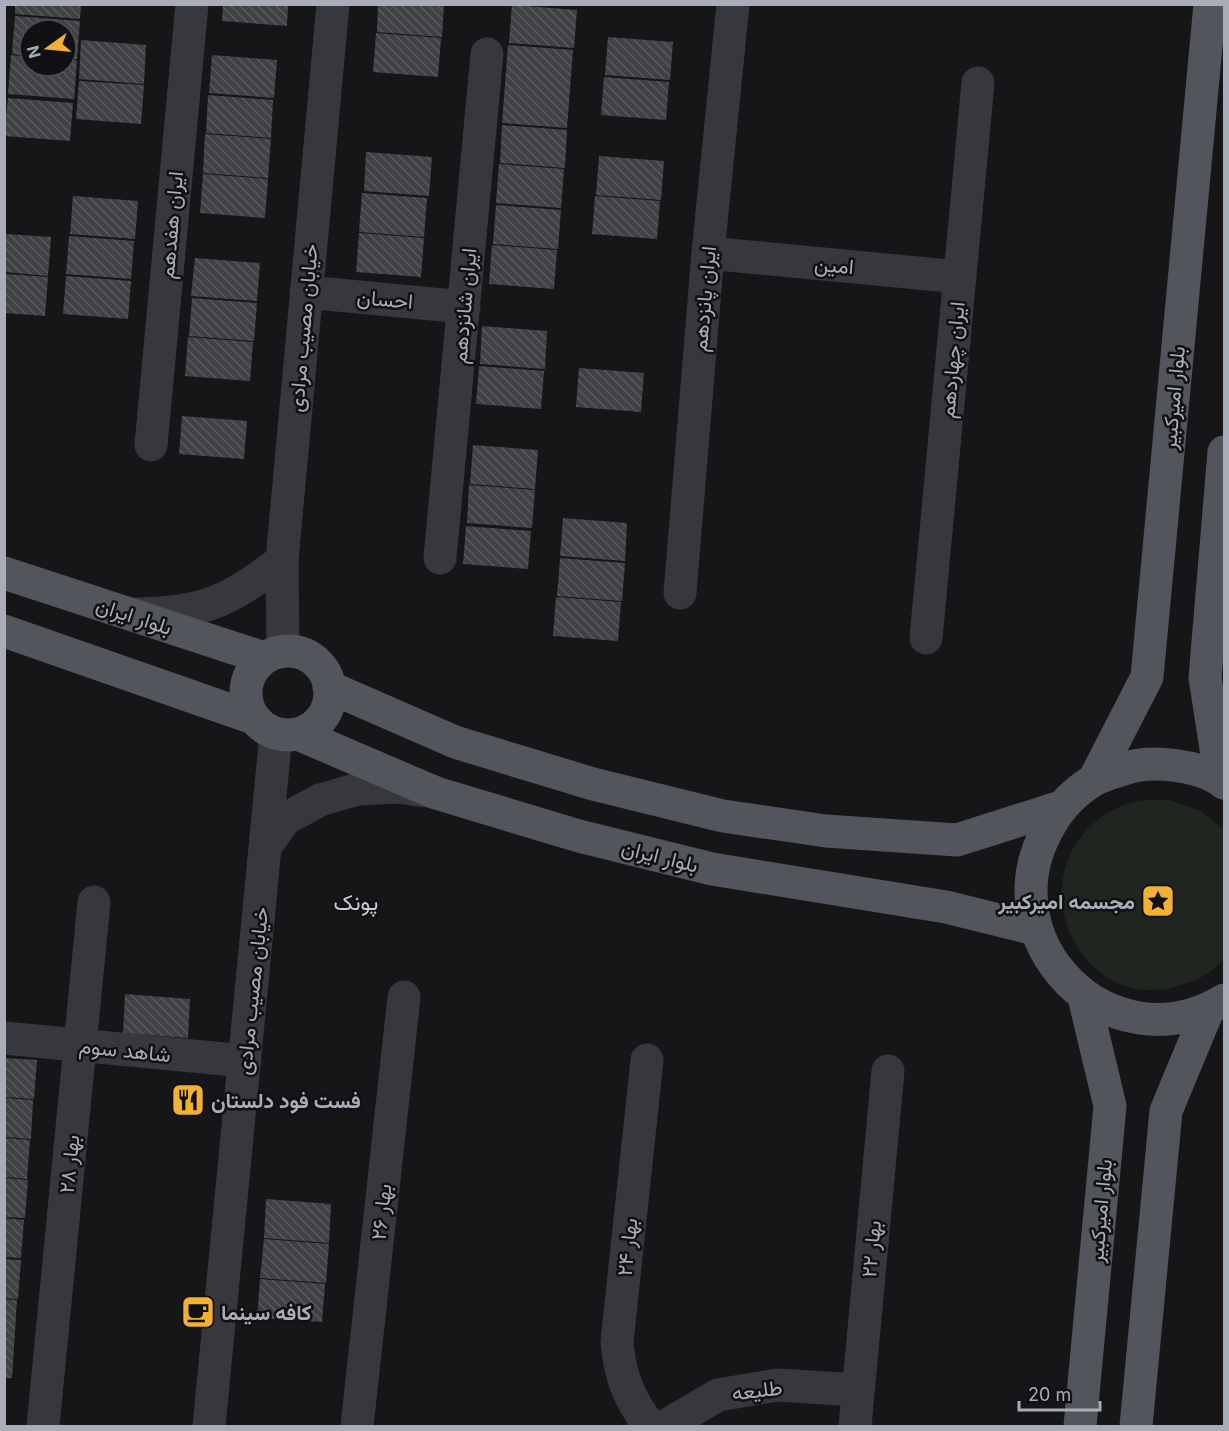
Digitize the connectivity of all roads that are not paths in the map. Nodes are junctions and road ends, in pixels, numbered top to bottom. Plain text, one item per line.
1 (192, 4) edge
2 (333, 4) edge
3 (734, 4) edge
4 (1210, 4) edge
5 (487, 54) dead end
6 (978, 83) dead end
7 (708, 253) junction
8 (960, 277) junction
9 (306, 292) junction
10 (464, 307) junction
11 (151, 445) dead end
12 (1224, 452) edge
13 (440, 558) dead end
14 (282, 560) junction
15 (4, 573) edge
16 (680, 593) dead end
17 (129, 614) junction
18 (4, 631) edge
19 (926, 638) dead end
20 (273, 655) junction
21 (329, 687) junction
22 (276, 729) junction
23 (1094, 780) junction
24 (1223, 782) edge
25 (436, 793) junction
26 (1061, 807) junction
27 (266, 846) junction
28 (94, 902) dead end
29 (1035, 929) junction
30 (404, 997) dead end
31 (1084, 997) junction
32 (1216, 1005) edge
33 (4, 1038) edge
34 (81, 1046) junction
35 (647, 1060) dead end
36 (245, 1061) junction
37 (888, 1071) dead end
38 (858, 1390) junction
39 (43, 1426) edge
40 (209, 1426) edge
41 (357, 1426) edge
42 (650, 1426) edge
43 (665, 1426) edge
44 (855, 1426) edge
45 (1080, 1426) edge
46 (1136, 1426) edge

1 - 11 street, ایران هفدهم
2 - 9 street, خیابان مصیب مرادی
3 - 7 street, ایران پانزدهم
4 - 23 main road, بلوار امیرکبیر
5 - 10 street, ایران شانزدهم
6 - 8 street, ایران چهاردهم
7 - 8 street, امین
7 - 16 street, ایران پانزدهم
8 - 19 street, ایران چهاردهم
9 - 10 street, احسان
9 - 14 street, خیابان مصیب مرادی
10 - 13 street, ایران شانزدهم
12 - 24 main road
14 - 17 street
14 - 20 street, خیابان مصیب مرادی
15 - 17 main road, بلوار ایران
17 - 20 main road, بلوار ایران
18 - 22 main road, بلوار ایران
20 - 21 main road
20 - 22 main road
21 - 22 main road
21 - 26 main road
22 - 25 main road, بلوار ایران
22 - 27 street, خیابان مصیب مرادی
23 - 24 main road
23 - 26 main road
25 - 27 street
25 - 29 main road, بلوار ایران
26 - 29 main road
27 - 36 street, خیابان مصیب مرادی
28 - 34 street, بهار ۲۸
29 - 31 main road
30 - 41 street, بهار ۲۶
31 - 32 main road
31 - 45 main road, بلوار امیرکبیر
32 - 46 main road
33 - 34 street, شاهد سوم
34 - 36 street, شاهد سوم
34 - 39 street, بهار ۲۸
35 - 42 street, بهار ۲۴
36 - 40 street, خیابان مصیب مرادی
37 - 38 street, بهار ۲۲
38 - 43 street, طلیعه
38 - 44 street, بهار ۲۲

